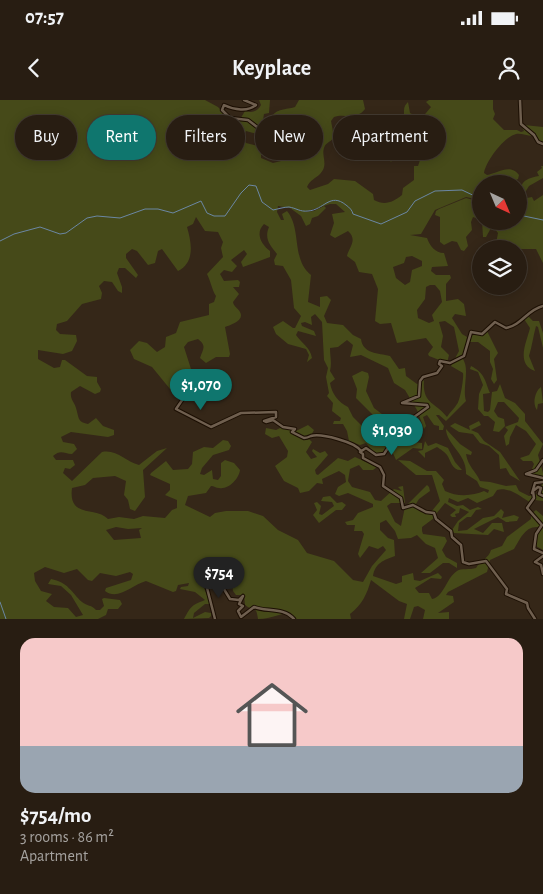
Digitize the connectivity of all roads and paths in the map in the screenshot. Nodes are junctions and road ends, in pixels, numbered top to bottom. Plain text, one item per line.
1 (244, 100) edge
2 (520, 100) edge
3 (255, 125) edge
4 (543, 144) edge
5 (543, 306) edge
6 (198, 389) dead end
7 (361, 451) junction
8 (543, 460) edge
9 (543, 478) edge
10 (543, 482) edge
11 (533, 493) junction
12 (543, 496) edge
13 (543, 554) edge
14 (543, 574) edge
15 (215, 619) edge
16 (294, 619) edge
17 (535, 619) edge

1 - 3 street
2 - 4 street
5 - 7 street
6 - 7 street
7 - 17 street
8 - 9 street
10 - 11 street
11 - 12 street
11 - 13 street
13 - 14 street
15 - 16 street

